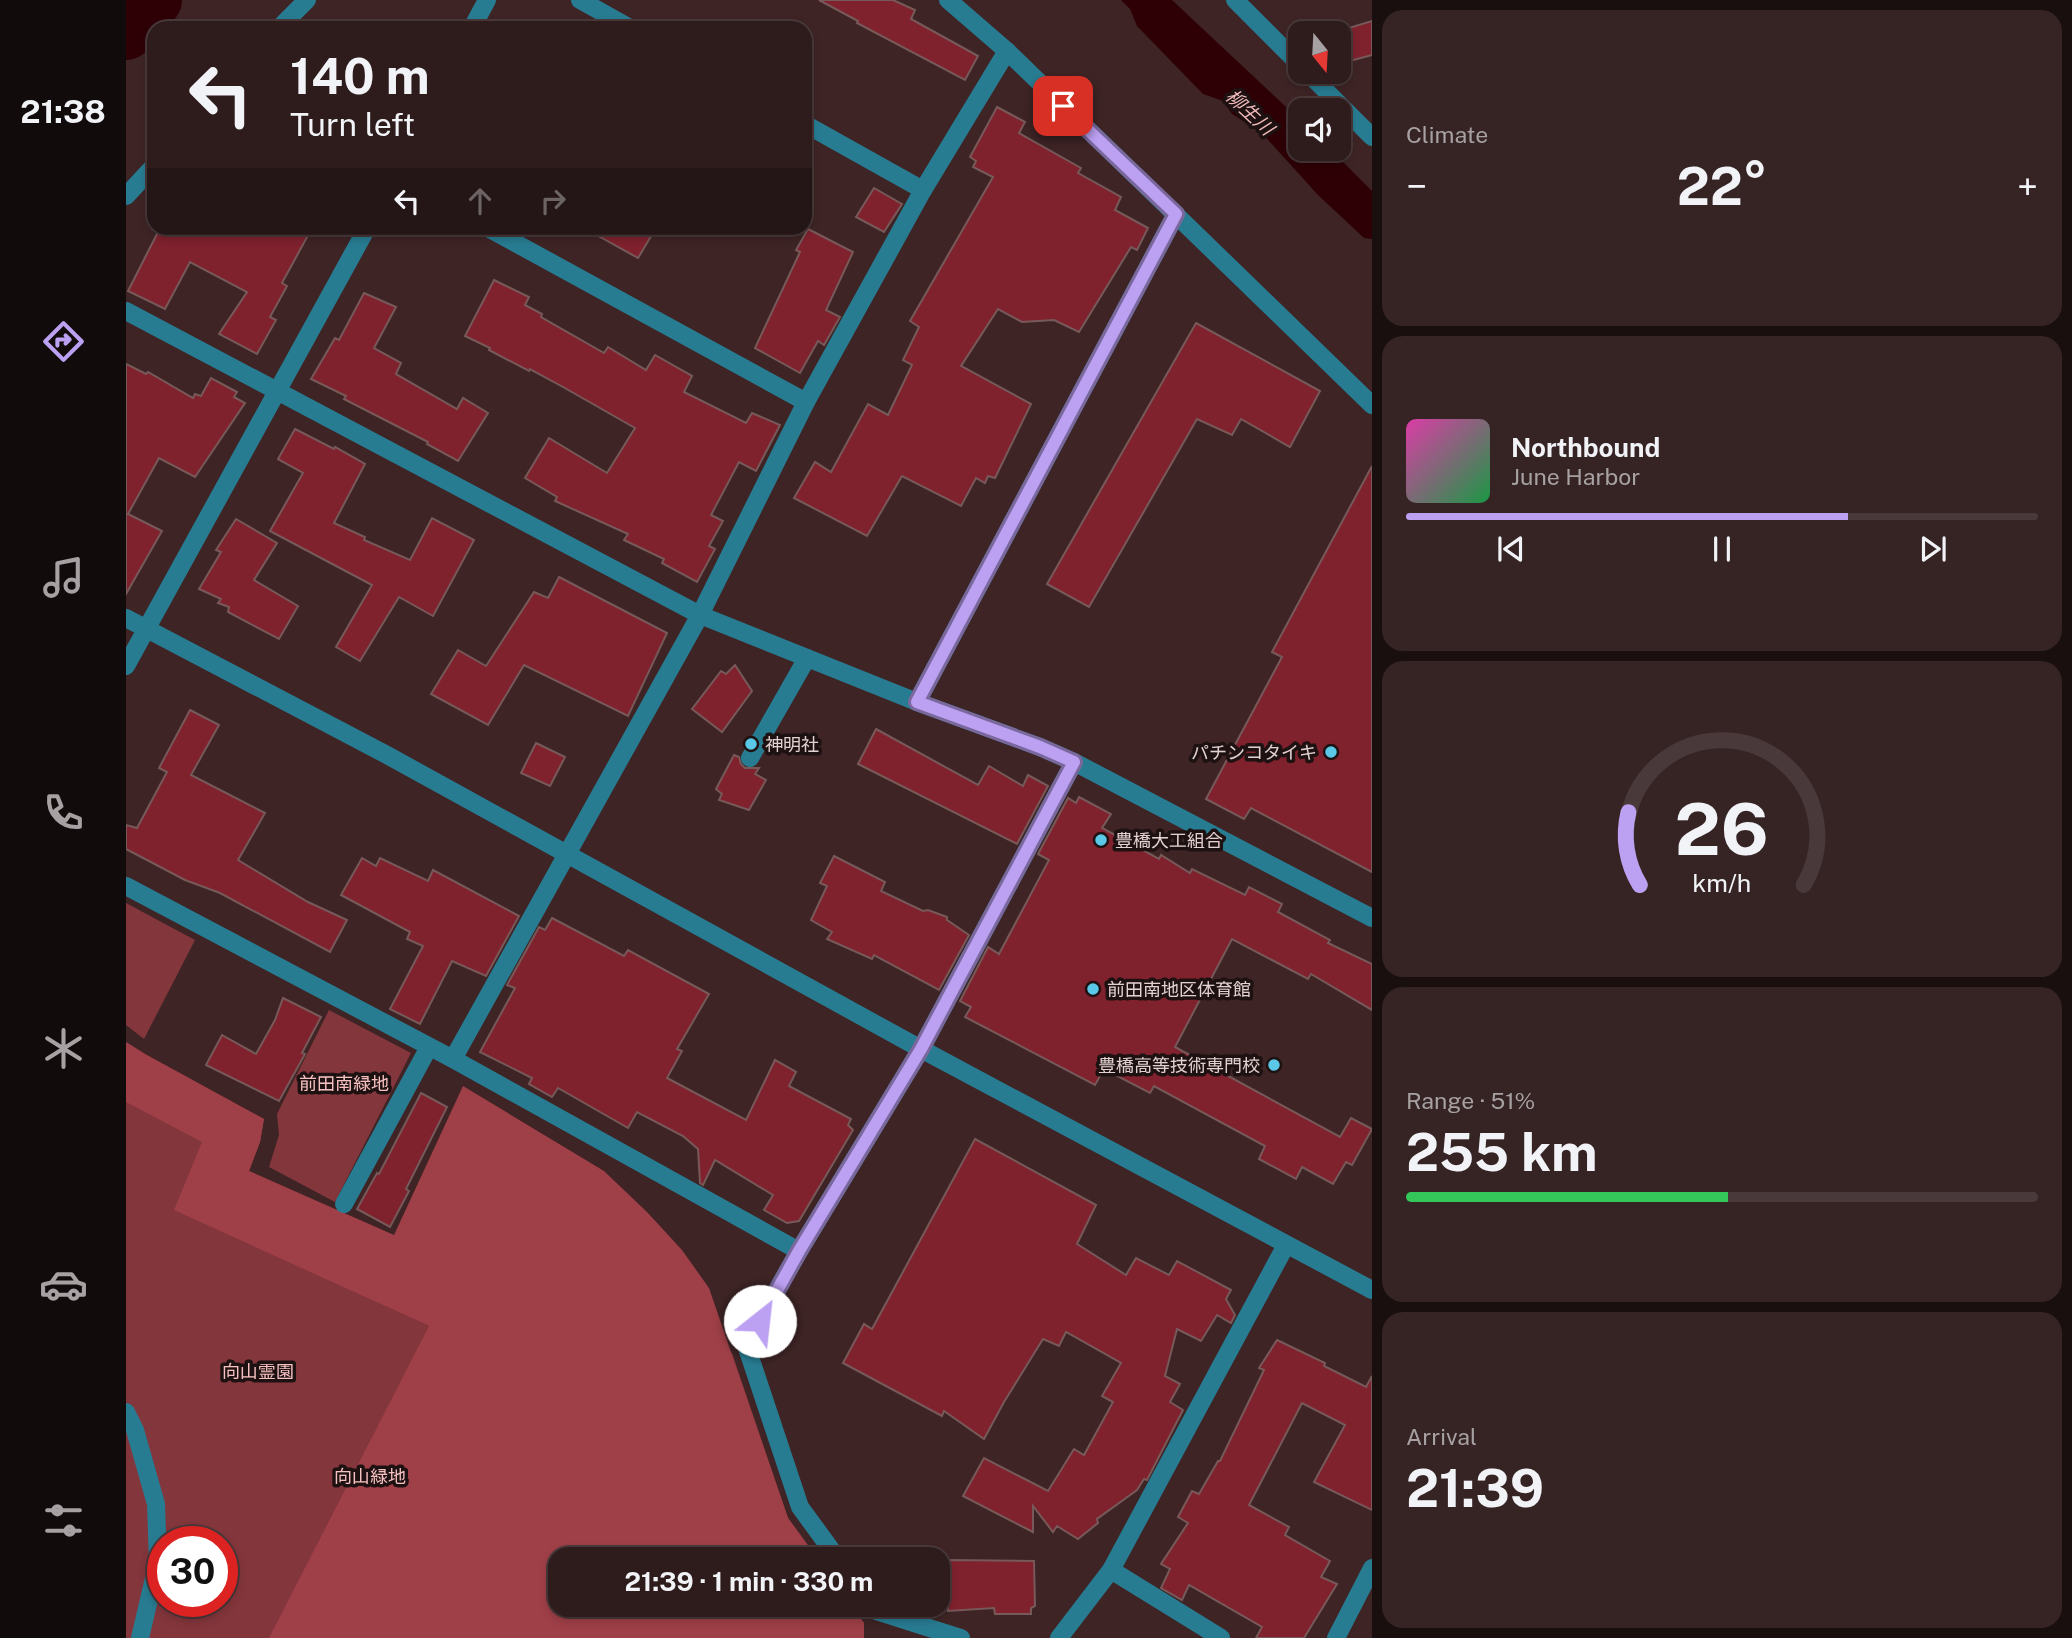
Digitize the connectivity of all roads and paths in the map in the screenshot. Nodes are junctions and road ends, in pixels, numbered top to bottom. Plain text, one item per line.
1 (307, 0) edge
2 (487, 0) edge
3 (580, 0) edge
4 (948, 0) edge
5 (1235, 0) edge
6 (286, 21) edge
7 (476, 21) edge
8 (618, 21) edge
9 (1007, 51) junction
10 (1288, 53) edge
11 (1319, 84) edge
12 (812, 128) edge
13 (1372, 136) edge
14 (147, 174) edge
15 (923, 190) junction
16 (126, 196) edge
17 (1176, 214) junction
18 (362, 235) edge
19 (501, 235) edge
20 (126, 311) edge
21 (277, 390) junction
22 (806, 402) junction
23 (1372, 405) edge
24 (700, 615) junction
25 (126, 618) edge
26 (146, 629) junction
27 (807, 658) junction
28 (126, 666) edge
29 (917, 702) junction
30 (750, 758) dead end
31 (1074, 762) junction
32 (569, 854) junction
33 (126, 886) edge
34 (1372, 918) edge
35 (429, 1047) junction
36 (921, 1049) junction
37 (453, 1059) junction
38 (344, 1204) dead end
39 (1286, 1245) junction
40 (799, 1251) junction
41 (1372, 1290) edge
42 (126, 1412) edge
43 (829, 1547) edge
44 (1372, 1568) edge
45 (1111, 1570) junction
46 (1366, 1595) edge
47 (895, 1617) edge
48 (140, 1638) edge
49 (961, 1638) edge
50 (1059, 1638) edge
51 (1221, 1638) edge
52 (1336, 1638) edge

1 - 6 street
2 - 7 street
3 - 8 street
4 - 9 street
5 - 10 street
9 - 15 street
9 - 17 street
11 - 13 street
12 - 15 street
14 - 16 street
15 - 22 street
17 - 23 street
17 - 29 street
18 - 21 street
19 - 22 street
20 - 21 street
21 - 24 street
21 - 26 street
22 - 24 street
24 - 27 street
24 - 32 street
25 - 26 street
26 - 28 street
26 - 32 street
27 - 29 street
27 - 30 street
29 - 31 street
31 - 34 street
31 - 36 street
32 - 36 street
32 - 37 street
33 - 35 street
35 - 37 street
35 - 38 street
36 - 39 street
36 - 40 street
37 - 40 street
39 - 41 street
39 - 45 street
40 - 43 street
42 - 48 street
44 - 46 street
45 - 50 street
45 - 51 street
46 - 52 street
47 - 49 street

